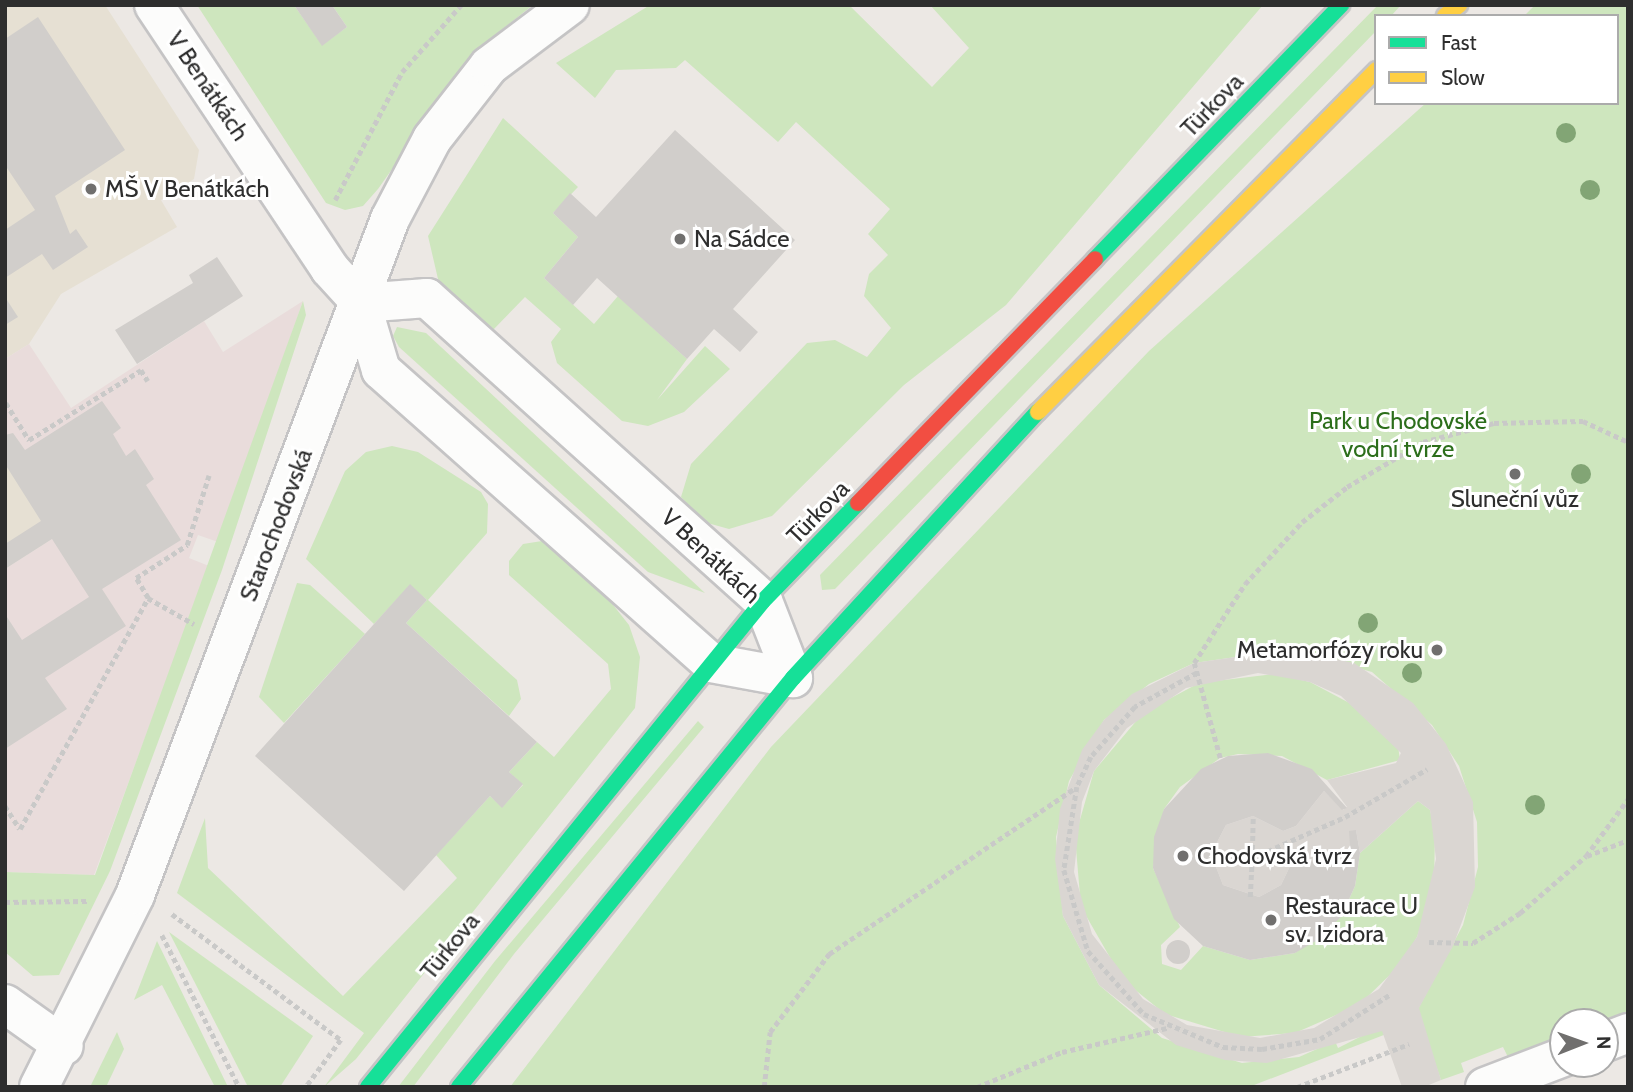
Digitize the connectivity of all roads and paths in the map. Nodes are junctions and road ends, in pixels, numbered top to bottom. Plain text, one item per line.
1 (154, 5) edge
2 (461, 5) edge
3 (570, 5) edge
4 (1341, 5) edge
5 (1374, 72) edge
6 (328, 213) dead end
7 (361, 303) junction
8 (148, 381) dead end
9 (6, 403) edge
10 (1628, 443) edge
11 (209, 475) dead end
12 (148, 598) junction
13 (763, 601) junction
14 (189, 622) dead end
15 (711, 663) junction
16 (1197, 673) junction
17 (793, 678) junction
18 (1220, 758) dead end
19 (1427, 769) dead end
20 (1077, 787) junction
21 (1628, 799) edge
22 (5, 806) edge
23 (1252, 816) dead end
24 (1628, 840) edge
25 (1586, 856) junction
26 (1252, 858) junction
27 (1250, 897) dead end
28 (5, 901) edge
29 (131, 907) junction
30 (1429, 942) dead end
31 (1391, 994) dead end
32 (5, 1004) edge
33 (1168, 1028) junction
34 (1409, 1044) dead end
35 (64, 1046) junction
36 (1549, 1062) edge
37 (39, 1087) edge
38 (239, 1087) edge
39 (306, 1087) edge
40 (368, 1087) edge
41 (459, 1087) edge
42 (764, 1087) edge
43 (977, 1087) edge
44 (1297, 1087) edge
45 (1485, 1087) edge

1 - 7 street, V Benátkách
2 - 6 path
3 - 7 street, Starochodovská
4 - 13 main road, Türkova
5 - 17 main road
7 - 13 street, V Benátkách
7 - 15 street, V Benátkách
7 - 29 street, Starochodovská
8 - 9 path
10 - 16 path
11 - 12 path
12 - 14 path
12 - 22 path
13 - 15 main road, Türkova
13 - 17 street, V Benátkách
15 - 17 street
15 - 40 main road, Türkova
16 - 18 path
16 - 20 path
17 - 41 main road
19 - 26 path
20 - 33 path
20 - 42 path
21 - 25 path
23 - 26 path
24 - 25 path
25 - 30 path
26 - 27 path
28 - 29 path
29 - 35 street, Starochodovská
29 - 38 path
29 - 39 path
31 - 33 path
32 - 35 street
33 - 43 path
34 - 44 path
35 - 37 street, Starochodovská
36 - 45 street

